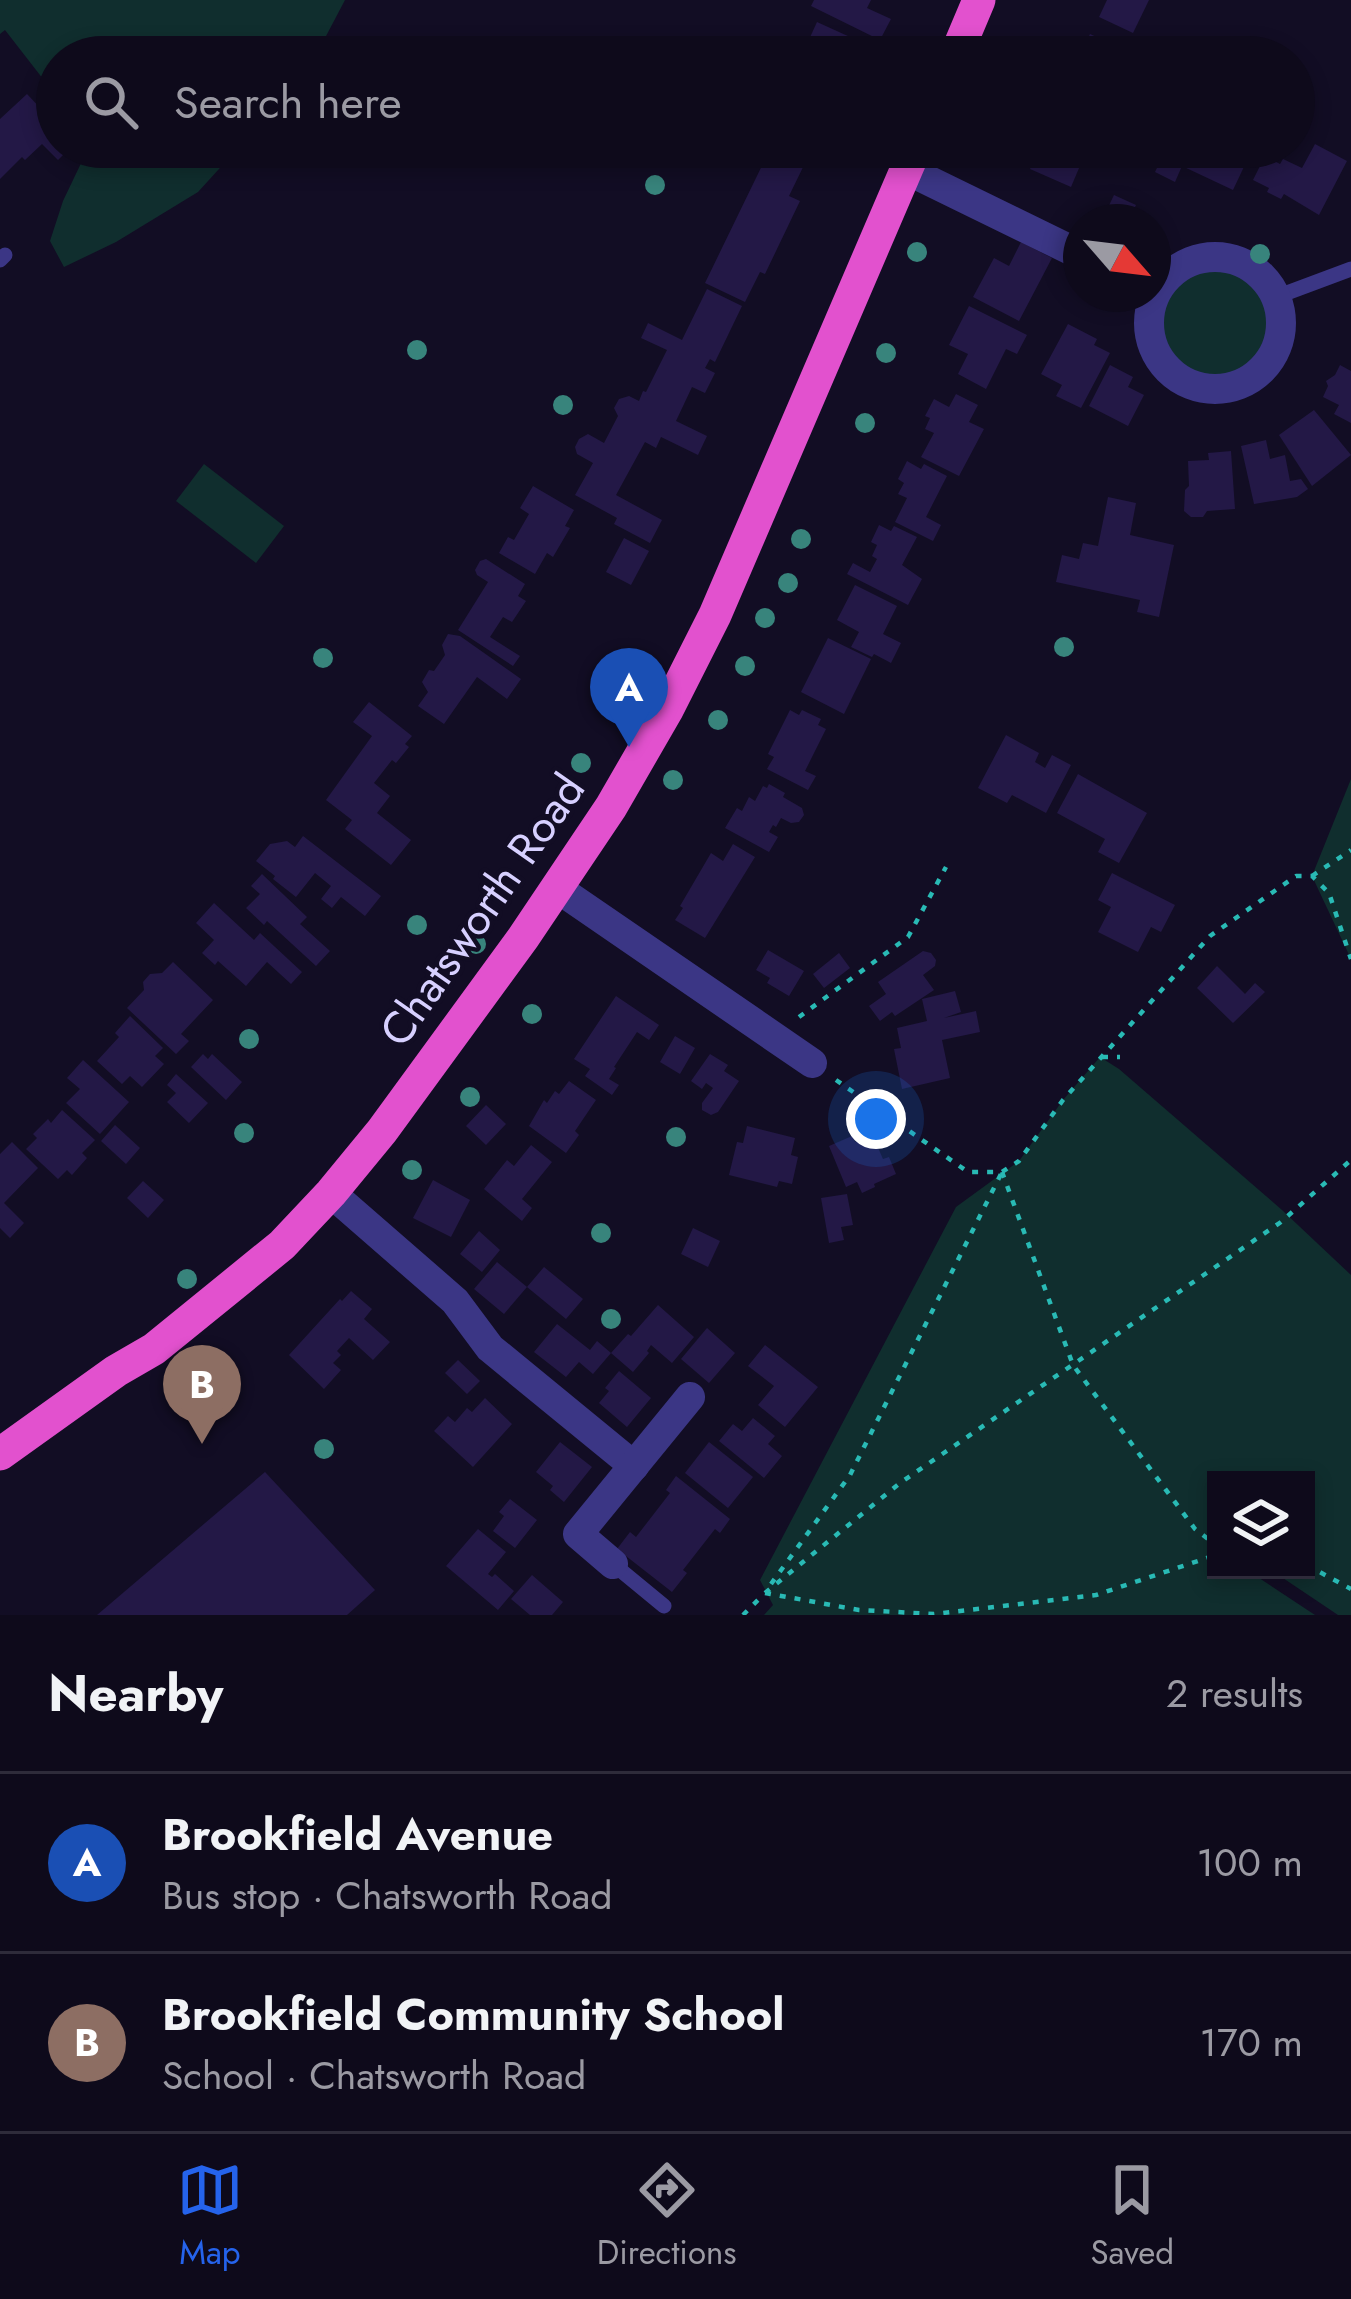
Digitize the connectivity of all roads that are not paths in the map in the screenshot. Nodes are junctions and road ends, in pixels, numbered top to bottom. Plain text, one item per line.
1 (979, 0) edge
2 (964, 36) edge
3 (908, 168) edge
4 (928, 168) edge
5 (1063, 245) edge
6 (1351, 269) edge
7 (1171, 273) edge
8 (1276, 297) junction
9 (1150, 312) edge
10 (557, 888) junction
11 (812, 1063) road end
12 (331, 1193) junction
13 (690, 1397) dead end
14 (0, 1454) edge
15 (634, 1466) junction
16 (613, 1564) joint
17 (664, 1606) dead end

1 - 2 highway
3 - 10 highway, Chatsworth Road
4 - 5 street
6 - 8 lane
7 - 8 street
8 - 9 street
10 - 11 street
10 - 12 highway, Chatsworth Road
12 - 14 highway, Chatsworth Road
12 - 15 street
13 - 15 street
15 - 16 street
16 - 17 lane

